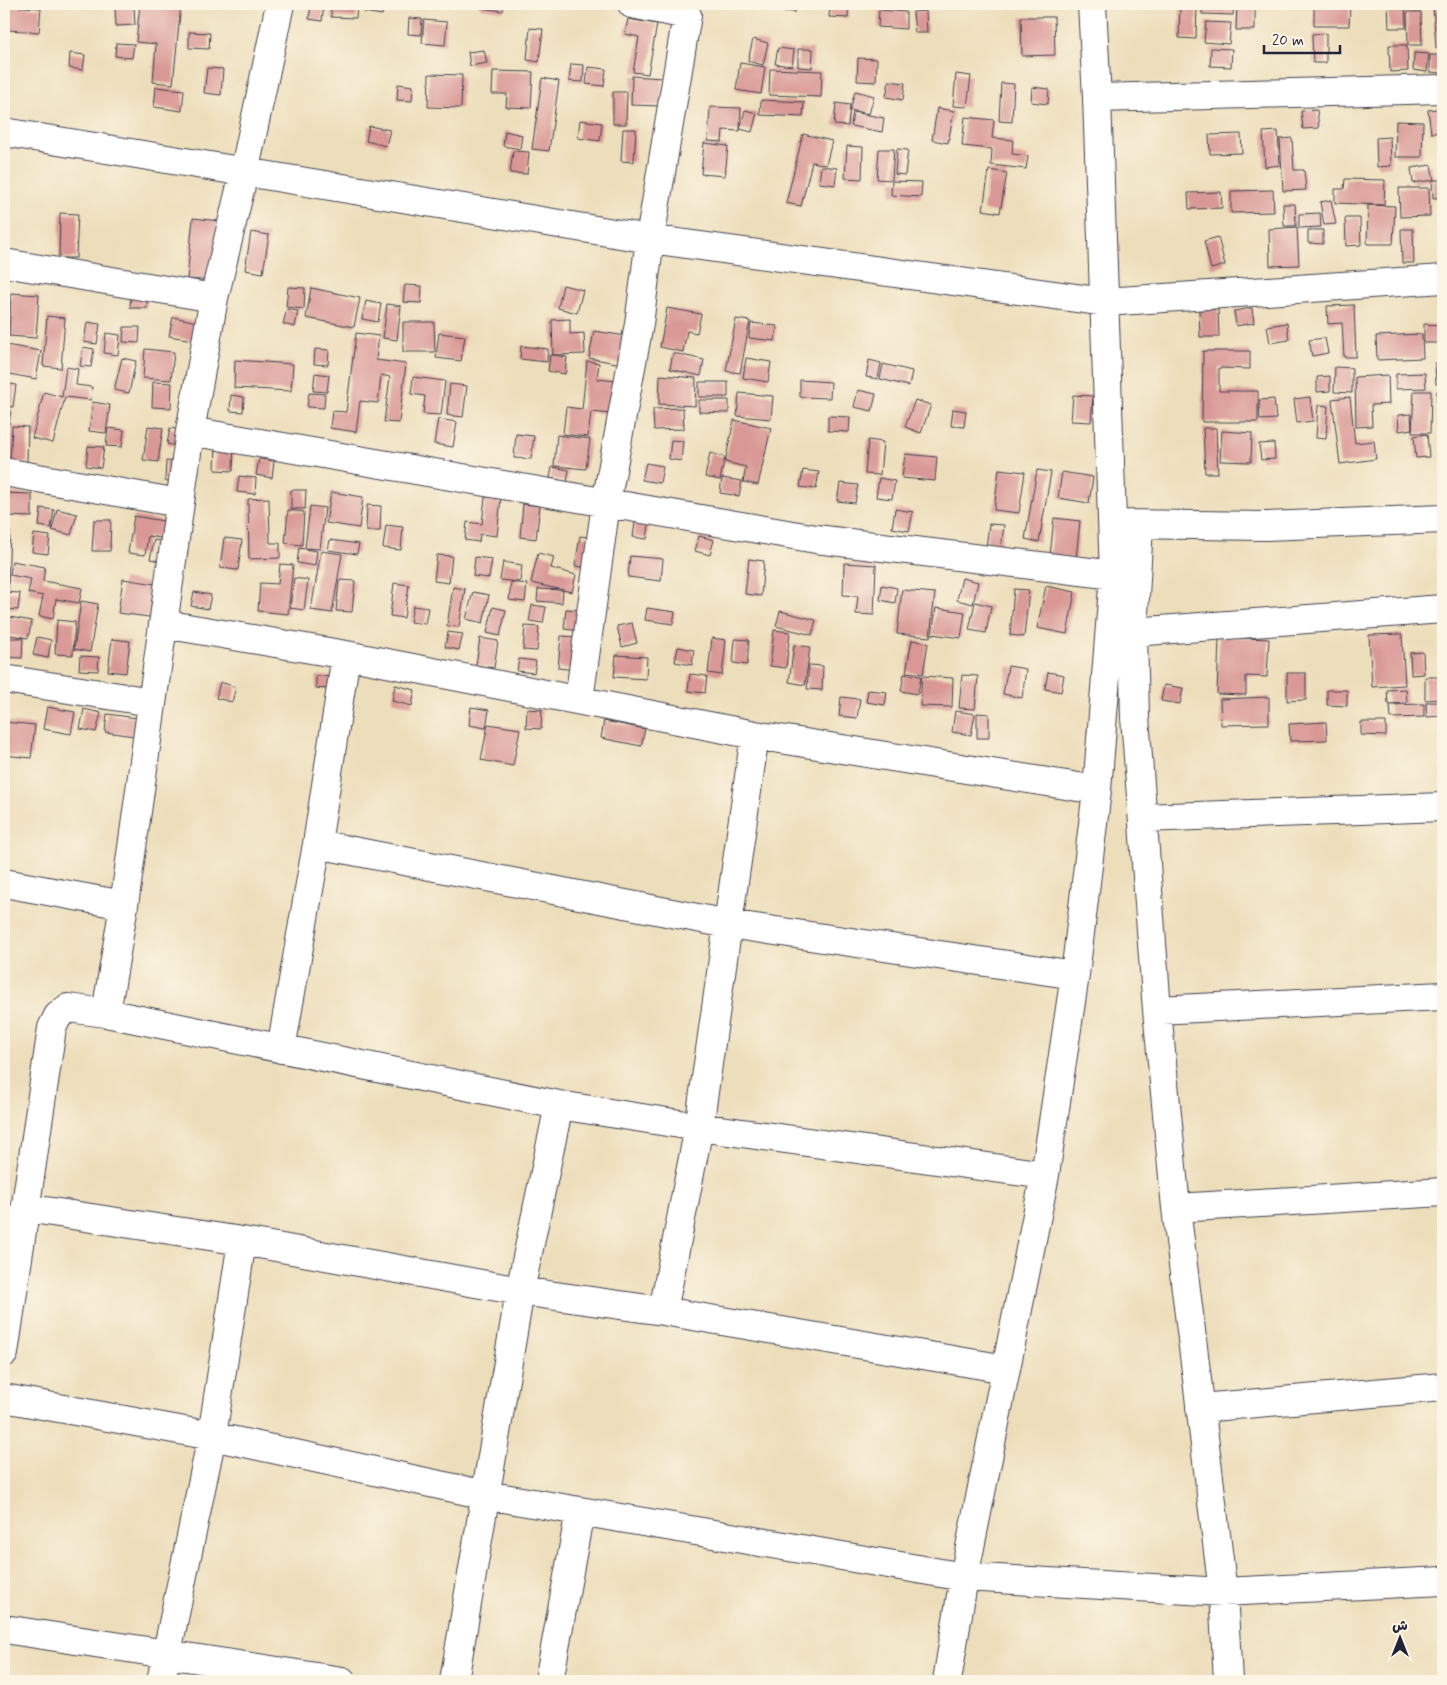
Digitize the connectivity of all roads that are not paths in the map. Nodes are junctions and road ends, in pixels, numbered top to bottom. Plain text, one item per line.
1 (280, 4) edge
2 (632, 4) edge
3 (1092, 4) edge
4 (1443, 89) edge
5 (1097, 98) junction
6 (4, 132) edge
7 (244, 173) junction
8 (650, 239) junction
9 (4, 263) edge
10 (1443, 279) edge
11 (214, 298) junction
12 (1104, 302) junction
13 (190, 431) junction
14 (4, 472) edge
15 (179, 503) junction
16 (606, 503) junction
17 (1443, 519) edge
18 (1112, 523) junction
19 (1140, 525) junction
20 (1114, 575) junction
21 (1443, 610) edge
22 (164, 624) junction
23 (1133, 632) junction
24 (346, 655) junction
25 (4, 679) edge
26 (578, 700) junction
27 (152, 702) junction
28 (755, 735) junction
29 (1097, 790) junction
30 (1443, 807) edge
31 (1143, 818) junction
32 (317, 844) junction
33 (4, 883) edge
34 (124, 905) junction
35 (728, 924) junction
36 (1075, 975) junction
37 (1443, 996) edge
38 (1157, 1010) junction
39 (106, 1013) junction
40 (281, 1049) junction
41 (559, 1105) junction
42 (699, 1127) junction
43 (1044, 1175) junction
44 (1443, 1192) edge
45 (26, 1208) junction
46 (1176, 1208) junction
47 (242, 1241) junction
48 (520, 1291) junction
49 (663, 1311) junction
50 (4, 1353) edge
51 (1006, 1369) junction
52 (1443, 1387) edge
53 (4, 1398) edge
54 (1200, 1408) junction
55 (212, 1436) junction
56 (486, 1495) junction
57 (580, 1510) junction
58 (964, 1577) junction
59 (1443, 1581) edge
60 (1223, 1592) junction
61 (4, 1629) edge
62 (167, 1655) junction
63 (161, 1681) edge
64 (342, 1681) edge
65 (454, 1681) edge
66 (549, 1681) edge
67 (946, 1681) edge
68 (1228, 1681) edge

1 - 7 street
2 - 8 street
3 - 5 street
4 - 5 street
5 - 12 street
6 - 7 street
7 - 8 street
7 - 11 street
8 - 12 street
8 - 16 street
9 - 11 street
10 - 12 street
11 - 13 street
12 - 18 street
13 - 15 street
13 - 16 street
14 - 15 street
15 - 22 street
16 - 20 street
16 - 26 street
17 - 19 street
18 - 19 street
18 - 20 street
19 - 23 street
20 - 29 street
21 - 23 street
22 - 24 street
22 - 27 street
23 - 31 street
24 - 26 street
24 - 32 street
25 - 27 street
26 - 28 street
27 - 34 street
28 - 29 street
28 - 35 street
29 - 36 street
30 - 31 street
31 - 38 street
32 - 35 street
32 - 40 street
33 - 34 street
34 - 39 street
35 - 36 street
35 - 42 street
36 - 43 street
37 - 38 street
38 - 46 street
39 - 40 street
39 - 45 street
40 - 41 street
41 - 42 street
41 - 48 street
42 - 43 street
42 - 49 street
43 - 51 street
44 - 46 street
45 - 47 street
45 - 50 street
46 - 54 street
47 - 48 street
47 - 55 street
48 - 49 street
48 - 56 street
49 - 51 street
51 - 58 street
52 - 54 street
53 - 55 street
54 - 60 street
55 - 56 street
55 - 62 street
56 - 57 street
56 - 65 street
57 - 58 street
57 - 66 street
58 - 60 street
58 - 67 street
59 - 60 street
60 - 68 street
61 - 62 street
62 - 63 street
62 - 64 street

